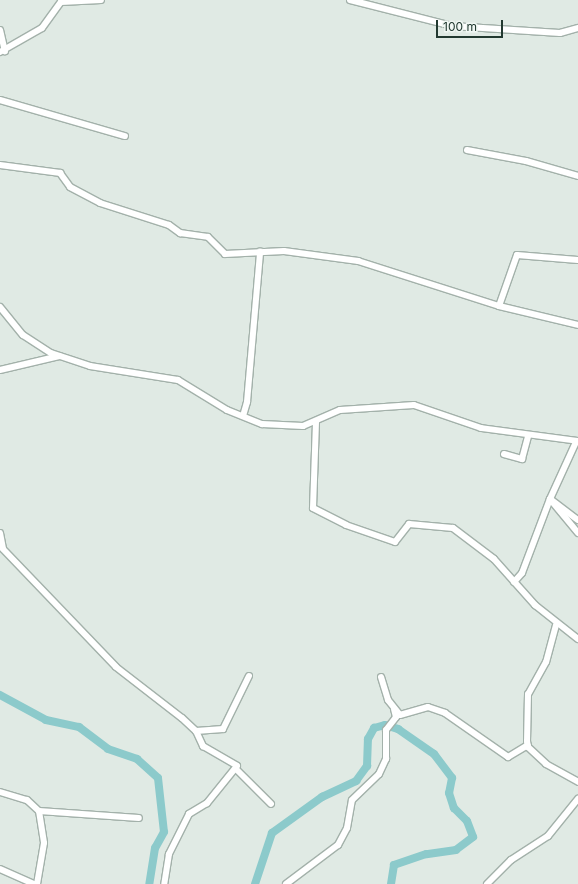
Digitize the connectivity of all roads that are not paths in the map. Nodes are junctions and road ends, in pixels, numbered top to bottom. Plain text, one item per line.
1 (102, 0) edge
2 (350, 0) edge
3 (578, 28) edge
4 (0, 30) edge
5 (3, 52) edge
6 (0, 100) edge
7 (125, 136) dead end
8 (467, 150) dead end
9 (0, 165) edge
10 (578, 176) edge
11 (260, 252) junction
12 (578, 260) edge
13 (499, 306) junction
14 (0, 307) edge
15 (578, 325) edge
16 (59, 356) junction
17 (0, 370) edge
18 (243, 416) junction
19 (316, 422) junction
20 (528, 436) junction
21 (577, 442) edge
22 (504, 454) dead end
23 (550, 499) junction
24 (578, 520) edge
25 (0, 533) edge
26 (578, 533) edge
27 (514, 582) junction
28 (556, 625) junction
29 (578, 640) edge
30 (249, 676) dead end
31 (381, 677) dead end
32 (394, 709) junction
33 (196, 731) junction
34 (528, 745) junction
35 (237, 770) junction
36 (578, 782) edge
37 (0, 792) edge
38 (578, 798) edge
39 (271, 804) dead end
40 (39, 811) junction
41 (139, 818) dead end
42 (0, 869) edge
43 (36, 884) edge
44 (164, 884) edge
45 (286, 884) edge
46 (487, 884) edge

1 - 5 street
2 - 3 street
4 - 5 street
6 - 7 street
8 - 10 street
9 - 11 street
11 - 13 street
11 - 18 street
12 - 13 street
13 - 15 street
14 - 16 street
16 - 17 street
16 - 18 street
18 - 19 street
19 - 20 street
19 - 27 street
20 - 21 street
20 - 22 street
21 - 23 street
23 - 24 street
23 - 26 street
23 - 27 street
25 - 33 street
27 - 28 street
28 - 29 street
28 - 34 street
30 - 33 street
31 - 32 street
32 - 34 street
32 - 45 street
33 - 35 street
34 - 36 street
35 - 39 street
35 - 44 street
37 - 40 street
38 - 46 street
40 - 41 street
40 - 43 street
42 - 43 street

